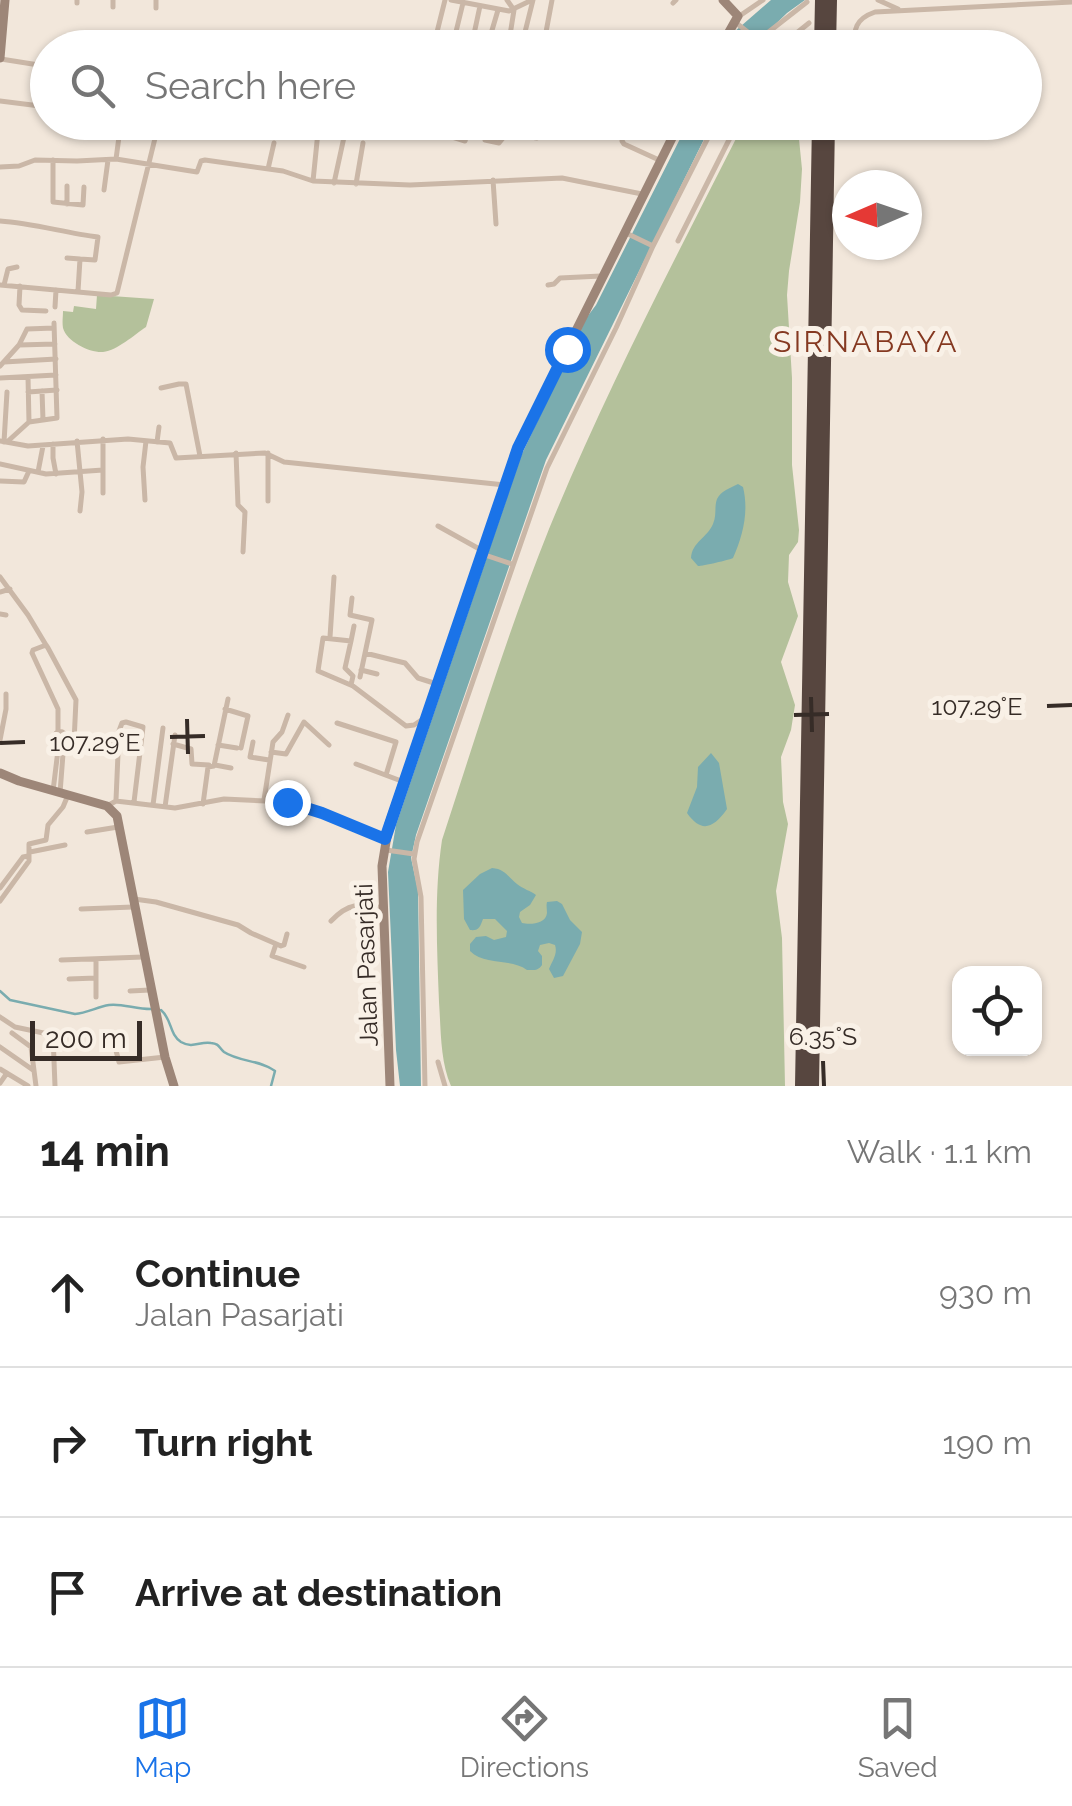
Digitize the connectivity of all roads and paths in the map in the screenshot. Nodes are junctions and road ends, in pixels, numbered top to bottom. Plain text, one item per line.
1 (448, 0) edge
2 (508, 0) edge
3 (533, 0) edge
4 (552, 0) edge
5 (722, 0) edge
6 (764, 0) edge
7 (831, 0) edge
8 (878, 0) edge
9 (814, 1) edge
10 (464, 2) junction
11 (1072, 2) edge
12 (3, 3) edge
13 (480, 6) junction
14 (498, 10) junction
15 (514, 10) junction
16 (900, 10) junction
17 (737, 20) junction
18 (809, 24) dead end
19 (438, 30) edge
20 (457, 30) edge
21 (475, 30) edge
22 (493, 30) edge
23 (511, 30) edge
24 (528, 30) edge
25 (547, 30) edge
26 (731, 30) edge
27 (746, 30) edge
28 (775, 30) edge
29 (801, 30) edge
30 (818, 30) edge
31 (830, 30) edge
32 (854, 30) edge
33 (0, 59) edge
34 (30, 64) edge
35 (0, 101) edge
36 (30, 105) edge
37 (118, 140) edge
38 (155, 140) edge
39 (317, 140) edge
40 (343, 140) edge
41 (624, 140) edge
42 (672, 140) edge
43 (706, 140) edge
44 (729, 140) edge
45 (818, 140) edge
46 (829, 140) edge
47 (363, 142) dead end
48 (274, 144) dead end
49 (116, 159) junction
50 (53, 160) junction
51 (108, 160) junction
52 (662, 161) junction
53 (150, 164) junction
54 (0, 166) edge
55 (268, 169) junction
56 (817, 174) junction
57 (493, 180) junction
58 (313, 181) junction
59 (334, 182) junction
60 (356, 184) junction
61 (67, 186) dead end
62 (84, 186) dead end
63 (104, 190) dead end
64 (644, 194) junction
65 (67, 204) junction
66 (810, 218) dead end
67 (0, 221) edge
68 (496, 224) dead end
69 (628, 234) junction
70 (678, 242) dead end
71 (651, 245) junction
72 (67, 258) dead end
73 (80, 258) junction
74 (17, 267) dead end
75 (604, 276) junction
76 (548, 284) dead end
77 (2, 285) edge
78 (20, 286) junction
79 (56, 289) junction
80 (78, 291) junction
81 (55, 307) dead end
82 (46, 311) dead end
83 (55, 344) junction
84 (18, 345) junction
85 (808, 352) dead end
86 (56, 359) junction
87 (2, 364) edge
88 (56, 375) junction
89 (28, 376) junction
90 (0, 378) edge
91 (161, 388) dead end
92 (57, 390) junction
93 (42, 391) junction
94 (7, 392) dead end
95 (28, 392) junction
96 (812, 413) junction
97 (43, 420) junction
98 (29, 422) junction
99 (159, 428) dead end
100 (103, 439) junction
101 (146, 440) junction
102 (4, 442) edge
103 (77, 442) junction
104 (157, 442) junction
105 (54, 444) junction
106 (43, 445) junction
107 (236, 453) junction
108 (268, 453) junction
109 (200, 456) junction
110 (0, 464) edge
111 (29, 470) junction
112 (103, 470) junction
113 (38, 472) junction
114 (79, 472) junction
115 (56, 474) junction
116 (0, 480) edge
117 (504, 485) junction
118 (103, 492) dead end
119 (145, 500) dead end
120 (268, 502) dead end
121 (80, 510) dead end
122 (438, 526) dead end
123 (243, 552) dead end
124 (484, 554) junction
125 (509, 563) junction
126 (0, 577) edge
127 (334, 577) dead end
128 (10, 589) junction
129 (0, 592) edge
130 (352, 598) dead end
131 (354, 626) dead end
132 (330, 637) junction
133 (352, 640) junction
134 (46, 645) junction
135 (365, 652) junction
136 (377, 674) dead end
137 (436, 684) junction
138 (351, 685) junction
139 (6, 694) dead end
140 (228, 700) dead end
141 (225, 708) junction
142 (288, 715) dead end
143 (426, 718) junction
144 (337, 722) dead end
145 (2, 723) edge
146 (163, 728) dead end
147 (175, 736) dead end
148 (0, 740) edge
149 (118, 741) junction
150 (62, 742) junction
151 (90, 743) dead end
152 (173, 744) junction
153 (329, 744) dead end
154 (218, 745) junction
155 (240, 745) junction
156 (65, 752) junction
157 (271, 752) junction
158 (269, 760) junction
159 (356, 764) dead end
160 (212, 765) junction
161 (60, 767) junction
162 (232, 768) dead end
163 (0, 773) edge
164 (386, 775) junction
165 (404, 782) junction
166 (60, 793) junction
167 (264, 800) junction
168 (134, 802) junction
169 (112, 804) junction
170 (204, 804) junction
171 (153, 805) junction
172 (165, 807) junction
173 (120, 826) junction
174 (87, 832) dead end
175 (65, 845) dead end
176 (386, 846) junction
177 (29, 854) junction
178 (412, 854) junction
179 (0, 888) edge
180 (0, 901) edge
181 (135, 903) junction
182 (81, 908) dead end
183 (384, 908) junction
184 (331, 920) dead end
185 (288, 934) dead end
186 (276, 944) junction
187 (147, 957) junction
188 (96, 959) junction
189 (61, 960) dead end
190 (304, 967) dead end
191 (96, 978) junction
192 (69, 979) dead end
193 (153, 990) junction
194 (130, 992) dead end
195 (96, 996) dead end
196 (0, 1017) edge
197 (15, 1027) junction
198 (114, 1043) dead end
199 (1, 1049) edge
200 (165, 1057) junction
201 (438, 1062) dead end
202 (33, 1070) junction
203 (3, 1071) edge
204 (0, 1083) edge
205 (28, 1086) edge
206 (36, 1086) edge
207 (55, 1086) edge
208 (174, 1086) edge
209 (390, 1086) edge
210 (425, 1086) edge
211 (445, 1086) edge
212 (802, 1086) edge
213 (814, 1086) edge

1 - 10 street
1 - 19 street
2 - 15 street
3 - 15 street
3 - 24 street
4 - 25 street
5 - 17 main road
6 - 17 street
7 - 31 highway
8 - 16 street
9 - 28 street
9 - 30 highway
10 - 13 street
10 - 20 street
11 - 16 street
12 - 33 main road
13 - 14 street
13 - 21 street
14 - 15 street
14 - 22 street
15 - 23 street
16 - 32 street
17 - 26 main road
17 - 27 street
18 - 29 street
33 - 34 street
35 - 36 street
37 - 49 street
38 - 53 street
39 - 58 street
40 - 59 street
41 - 52 street
42 - 52 main road, Jalan Pasarjati
43 - 71 street
44 - 70 street
45 - 56 highway
46 - 213 highway
47 - 60 street
48 - 55 street
49 - 51 street
49 - 53 street
50 - 51 street
50 - 54 street
50 - 65 street
51 - 63 street
52 - 64 main road, Jalan Pasarjati
53 - 55 street
53 - 80 street
55 - 58 street
56 - 66 highway
56 - 96 highway
57 - 60 street
57 - 64 street
57 - 68 street
58 - 59 street
59 - 60 street
61 - 65 street
62 - 65 street
64 - 69 main road, Jalan Pasarjati
67 - 73 street
69 - 71 street
69 - 75 main road, Jalan Pasarjati
71 - 125 street
72 - 73 street
73 - 80 street
74 - 77 street
75 - 76 street
75 - 117 main road, Jalan Pasarjati
77 - 78 street
78 - 79 street
78 - 82 street
79 - 80 street
79 - 81 street
83 - 84 street
83 - 84 street
83 - 86 street
84 - 87 street
85 - 96 highway
86 - 87 street
86 - 88 street
88 - 89 street
88 - 92 street
89 - 90 street
89 - 95 street
91 - 109 street
92 - 93 street
92 - 97 street
93 - 95 street
93 - 97 street
94 - 102 street
95 - 98 street
96 - 212 highway
97 - 98 street
98 - 102 street
99 - 104 street
100 - 101 street
100 - 103 street
100 - 112 street
101 - 104 street
101 - 119 street
102 - 106 street
103 - 105 street
103 - 114 street
104 - 109 street
105 - 106 street
105 - 115 street
106 - 113 street
107 - 108 street
107 - 109 street
107 - 123 street
108 - 117 street
108 - 120 street
110 - 111 street
111 - 113 street
111 - 116 street
112 - 114 street
112 - 118 street
113 - 115 street
114 - 115 street
114 - 121 street
117 - 124 main road, Jalan Pasarjati
122 - 124 street
124 - 125 street
124 - 137 main road, Jalan Pasarjati
125 - 178 street
126 - 128 street
127 - 132 street
128 - 129 street
128 - 134 street
130 - 135 street
131 - 133 street
132 - 133 street
132 - 138 street
133 - 138 street
134 - 150 street
134 - 156 street
135 - 136 street
135 - 137 street
137 - 143 main road, Jalan Pasarjati
138 - 143 street
139 - 145 street
140 - 141 street
141 - 154 street
141 - 155 street
142 - 157 street
143 - 165 main road, Jalan Pasarjati
144 - 164 street
145 - 148 street
146 - 171 street
147 - 152 street
149 - 151 street
149 - 168 street
149 - 169 street
150 - 156 street
150 - 161 street
152 - 160 street
152 - 172 street
153 - 157 street
154 - 155 street
154 - 160 street
155 - 158 street
156 - 161 street
157 - 158 street
158 - 167 street
159 - 164 street
160 - 162 street
160 - 170 street
161 - 166 street
163 - 166 main road
164 - 165 street
165 - 176 main road, Jalan Pasarjati
166 - 169 main road
166 - 177 street
167 - 170 street
167 - 176 street
168 - 169 street
168 - 171 street
169 - 173 main road
170 - 172 street
171 - 172 street
173 - 174 street
173 - 181 main road
175 - 177 street
176 - 178 street
176 - 183 main road, Jalan Pasarjati
177 - 179 street
177 - 180 street
178 - 210 street
181 - 182 street
181 - 186 street
181 - 187 main road
183 - 184 street
183 - 209 main road, Jalan Pasarjati
185 - 186 street
186 - 190 street
187 - 188 street
187 - 193 main road
188 - 189 street
188 - 191 street
191 - 192 street
191 - 195 street
193 - 194 street
193 - 200 main road
196 - 197 street
197 - 202 street
197 - 207 street
198 - 200 street
199 - 202 street
200 - 208 main road
201 - 211 street
202 - 206 street
203 - 204 street
203 - 205 street

